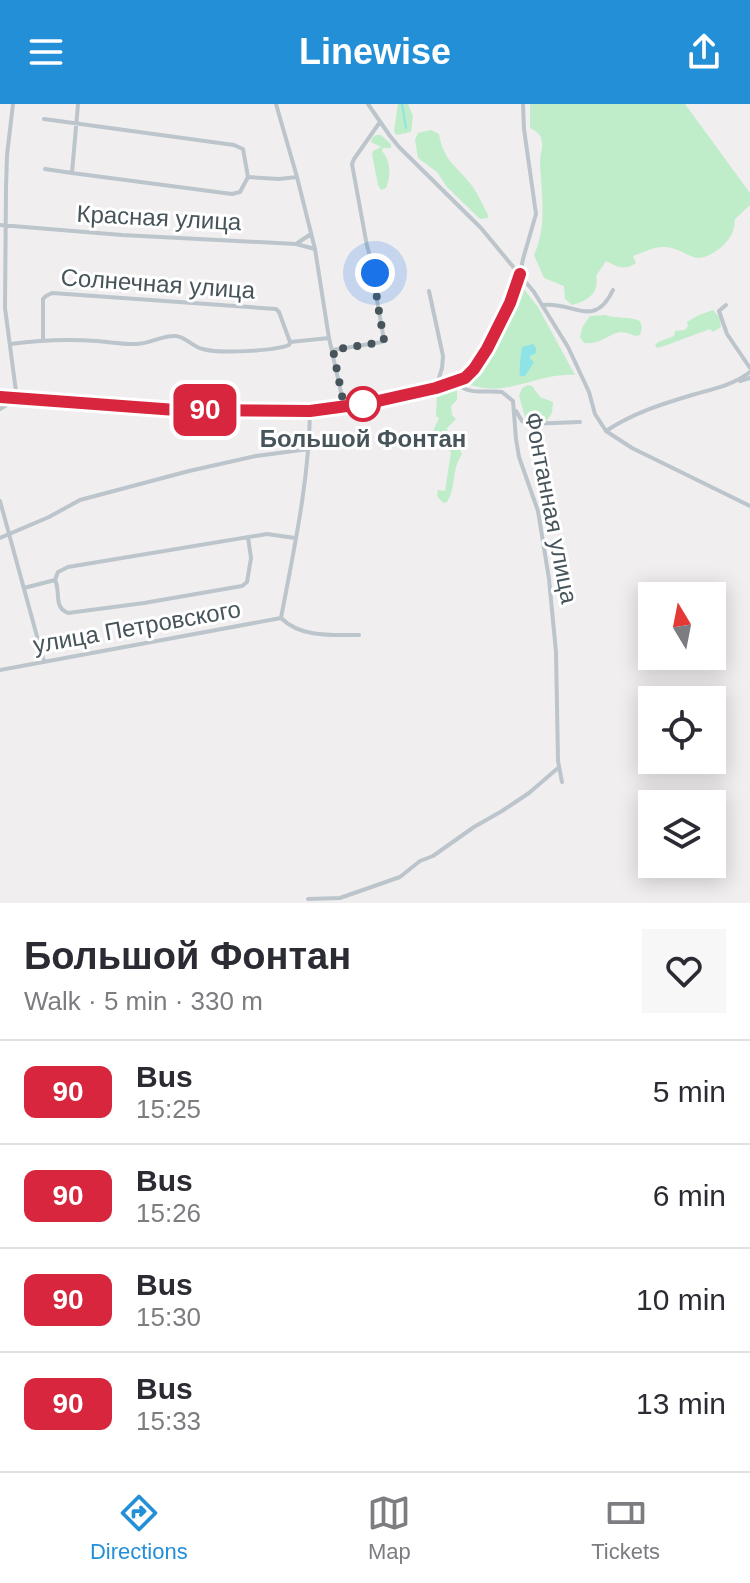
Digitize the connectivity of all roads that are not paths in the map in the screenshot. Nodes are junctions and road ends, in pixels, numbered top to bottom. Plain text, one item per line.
1 (13, 104) edge
2 (78, 104) edge
3 (276, 104) edge
4 (368, 104) edge
5 (523, 104) edge
6 (44, 119) dead end
7 (380, 122) junction
8 (76, 123) junction
9 (45, 169) dead end
10 (72, 173) junction
11 (248, 177) junction
12 (297, 177) junction
13 (2, 225) edge
14 (311, 234) junction
15 (296, 244) junction
16 (315, 249) junction
17 (520, 274) junction
18 (613, 290) dead end
19 (429, 291) dead end
20 (543, 305) junction
21 (726, 305) dead end
22 (2, 308) edge
23 (329, 338) junction
24 (43, 340) junction
25 (290, 342) junction
26 (11, 344) junction
27 (333, 350) junction
28 (750, 373) edge
29 (454, 382) junction
30 (436, 388) junction
31 (0, 397) edge
32 (17, 399) junction
33 (344, 406) junction
34 (0, 409) edge
35 (514, 409) junction
36 (310, 411) junction
37 (514, 420) junction
38 (522, 421) junction
39 (580, 422) dead end
40 (606, 431) junction
41 (309, 449) junction
42 (0, 501) edge
43 (750, 506) edge
44 (8, 534) junction
45 (248, 537) junction
46 (0, 538) edge
47 (295, 538) junction
48 (55, 580) junction
49 (24, 588) junction
50 (281, 618) junction
51 (359, 635) dead end
52 (44, 662) junction
53 (0, 670) edge
54 (558, 768) junction
55 (562, 782) dead end
56 (308, 899) dead end

1 - 13 street
2 - 8 street
3 - 12 street
4 - 7 street
5 - 17 street
6 - 8 street
7 - 17 street
7 - 27 street
8 - 10 street
8 - 11 street
9 - 10 street
10 - 11 street
11 - 12 street
12 - 14 street
13 - 15 street, Красная улица
13 - 22 street
14 - 15 street
14 - 16 street
15 - 16 street, Красная улица
16 - 23 street
17 - 20 street
17 - 29 street
18 - 20 street
19 - 30 street
20 - 40 street
21 - 28 street
22 - 26 street
23 - 25 street
23 - 27 street
24 - 25 street
24 - 25 street, Солнечная улица
24 - 26 street
26 - 32 street
27 - 33 street
28 - 40 street
29 - 30 street
29 - 35 street, Фонтанная улица
30 - 33 street
31 - 32 street
32 - 34 street
32 - 36 street
33 - 36 street
35 - 37 street, Фонтанная улица
35 - 38 street
36 - 41 street
37 - 38 street
37 - 54 street, Фонтанная улица
38 - 39 street
40 - 43 street
41 - 44 street
41 - 47 street
42 - 44 street
44 - 46 street
44 - 49 street
45 - 47 street
45 - 48 street
45 - 48 street
47 - 50 street
48 - 49 street
49 - 52 street
50 - 51 street
50 - 52 street, улица Петровского
52 - 53 street, улица Петровского
54 - 55 street, Фонтанная улица
54 - 56 street

